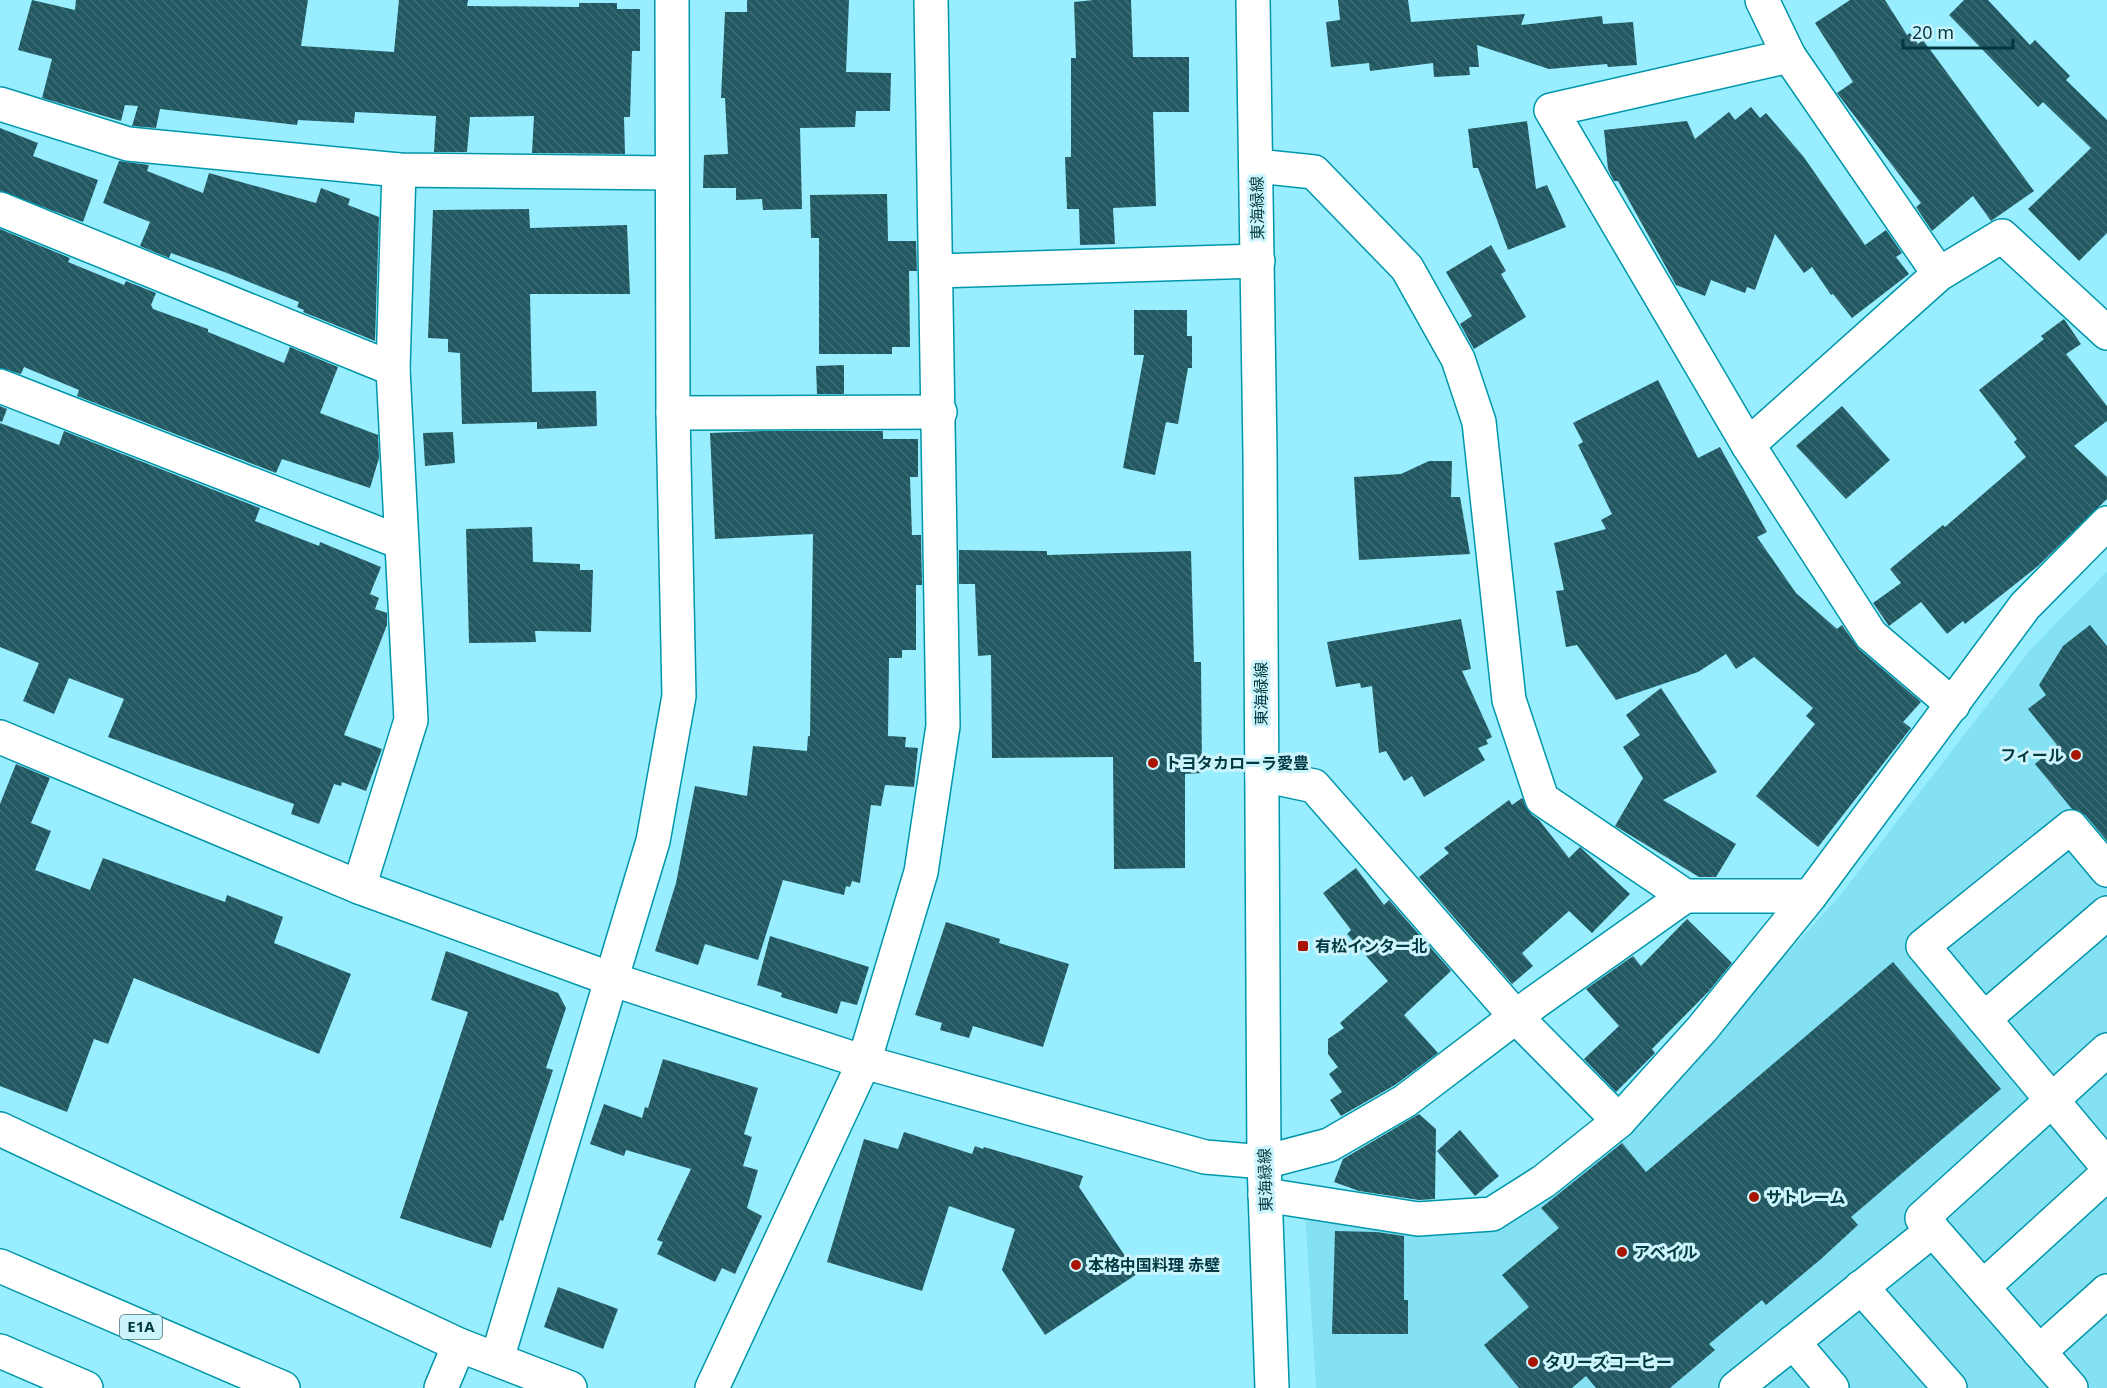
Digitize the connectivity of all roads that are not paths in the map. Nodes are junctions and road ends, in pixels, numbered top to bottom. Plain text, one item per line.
1 (672, 0) edge
2 (931, 0) edge
3 (1253, 0) edge
4 (1762, 0) edge
5 (1789, 56) junction
6 (0, 104) edge
7 (1256, 166) junction
8 (399, 170) junction
9 (671, 173) junction
10 (0, 209) edge
11 (1258, 261) junction
12 (937, 271) junction
13 (1939, 274) junction
14 (2107, 333) edge
15 (393, 369) junction
16 (0, 386) edge
17 (940, 412) junction
18 (673, 413) junction
19 (1748, 445) junction
20 (2107, 523) edge
21 (400, 542) junction
22 (1953, 705) junction
23 (0, 737) edge
24 (1262, 775) junction
25 (2107, 870) edge
26 (359, 887) junction
27 (1684, 896) junction
28 (1810, 896) junction
29 (2107, 914) edge
30 (611, 979) junction
31 (1517, 1018) junction
32 (1984, 1019) junction
33 (2107, 1050) edge
34 (864, 1062) junction
35 (2051, 1099) junction
36 (1619, 1120) junction
37 (0, 1129) edge
38 (1264, 1162) junction
39 (2107, 1166) edge
40 (2107, 1174) edge
41 (1265, 1195) junction
42 (1933, 1230) junction
43 (0, 1266) edge
44 (1861, 1287) junction
45 (1983, 1287) junction
46 (2107, 1291) edge
47 (1793, 1342) junction
48 (459, 1346) junction
49 (0, 1351) edge
50 (2039, 1352) junction
51 (497, 1359) junction
52 (86, 1388) edge
53 (283, 1388) edge
54 (441, 1388) edge
55 (570, 1388) edge
56 (712, 1388) edge
57 (1272, 1388) edge
58 (1736, 1388) edge
59 (1832, 1388) edge
60 (1950, 1388) edge
61 (2071, 1388) edge

1 - 9 main road
2 - 12 main road
3 - 7 main road, 東海緑線
4 - 5 main road
5 - 13 main road
5 - 19 main road
6 - 8 main road
7 - 11 main road, 東海緑線
7 - 27 main road
8 - 9 main road
8 - 15 main road
9 - 18 main road
10 - 15 main road
11 - 12 main road
11 - 24 main road, 東海緑線
12 - 17 main road
13 - 14 main road
13 - 19 main road
15 - 21 main road
16 - 21 main road
17 - 18 main road
17 - 34 main road
18 - 30 main road
19 - 22 main road
20 - 22 main road
21 - 26 main road
22 - 28 main road
23 - 26 main road
24 - 31 main road
24 - 38 main road, 東海緑線
25 - 32 main road
26 - 30 main road
27 - 28 main road
27 - 31 main road
28 - 36 main road
29 - 32 main road
30 - 34 main road
30 - 51 main road
31 - 36 main road
31 - 38 main road
32 - 35 main road
33 - 35 main road
34 - 38 main road
34 - 56 main road
35 - 39 main road
35 - 42 main road
36 - 41 main road
37 - 48 main road
38 - 41 main road, 東海緑線
40 - 45 main road
41 - 57 main road, 東海緑線
42 - 44 main road
42 - 45 main road
43 - 53 main road, E1A
44 - 47 main road
44 - 60 main road
45 - 50 main road
46 - 50 main road
47 - 58 main road
47 - 59 main road
48 - 51 main road
48 - 54 main road
49 - 52 main road
50 - 61 main road
51 - 55 main road

